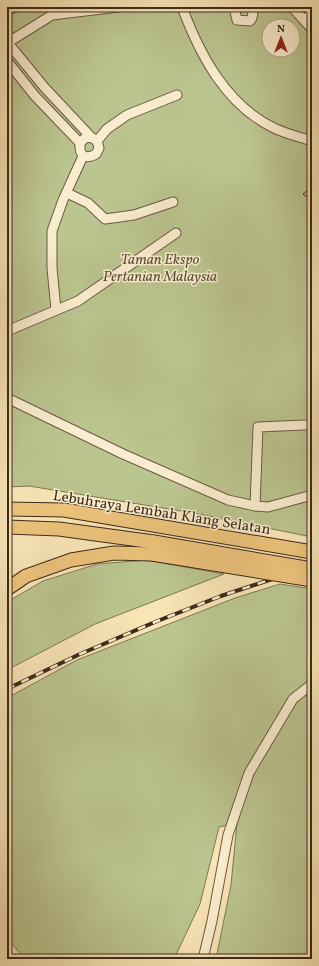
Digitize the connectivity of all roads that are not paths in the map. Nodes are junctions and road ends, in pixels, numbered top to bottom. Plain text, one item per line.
1 (15, 7) edge
2 (118, 7) edge
3 (182, 7) edge
4 (234, 7) edge
5 (254, 7) edge
6 (292, 7) edge
7 (7, 11) edge
8 (312, 12) edge
9 (305, 21) junction
10 (312, 29) edge
11 (7, 43) edge
12 (7, 61) edge
13 (45, 88) junction
14 (177, 95) dead end
15 (35, 96) junction
16 (94, 139) junction
17 (312, 141) edge
18 (80, 143) junction
19 (83, 156) junction
20 (66, 193) junction
21 (173, 202) dead end
22 (176, 233) dead end
23 (56, 310) junction
24 (7, 331) edge
25 (7, 398) edge
26 (305, 425) dead end
27 (312, 495) edge
28 (255, 506) junction
29 (7, 509) edge
30 (7, 527) edge
31 (153, 548) junction
32 (312, 552) edge
33 (312, 569) edge
34 (312, 580) edge
35 (7, 589) edge
36 (312, 684) edge
37 (203, 959) edge

1 - 7 street
2 - 11 street
3 - 17 street
4 - 5 street
6 - 9 street
8 - 9 street
9 - 10 street
11 - 13 street
12 - 15 street
13 - 15 street
13 - 16 street
14 - 16 street
15 - 18 street
16 - 18 street
16 - 19 street
18 - 19 street
19 - 20 street
20 - 21 street
20 - 23 street
22 - 23 street
23 - 24 street
25 - 28 street
26 - 28 street
27 - 28 street
29 - 32 highway, Lebuhraya Lembah Klang Selatan
30 - 31 highway, Lebuhraya Lembah Klang Selatan
31 - 33 highway, Lebuhraya Lembah Klang Selatan, bridge
31 - 34 highway, bridge
31 - 35 highway
36 - 37 street

